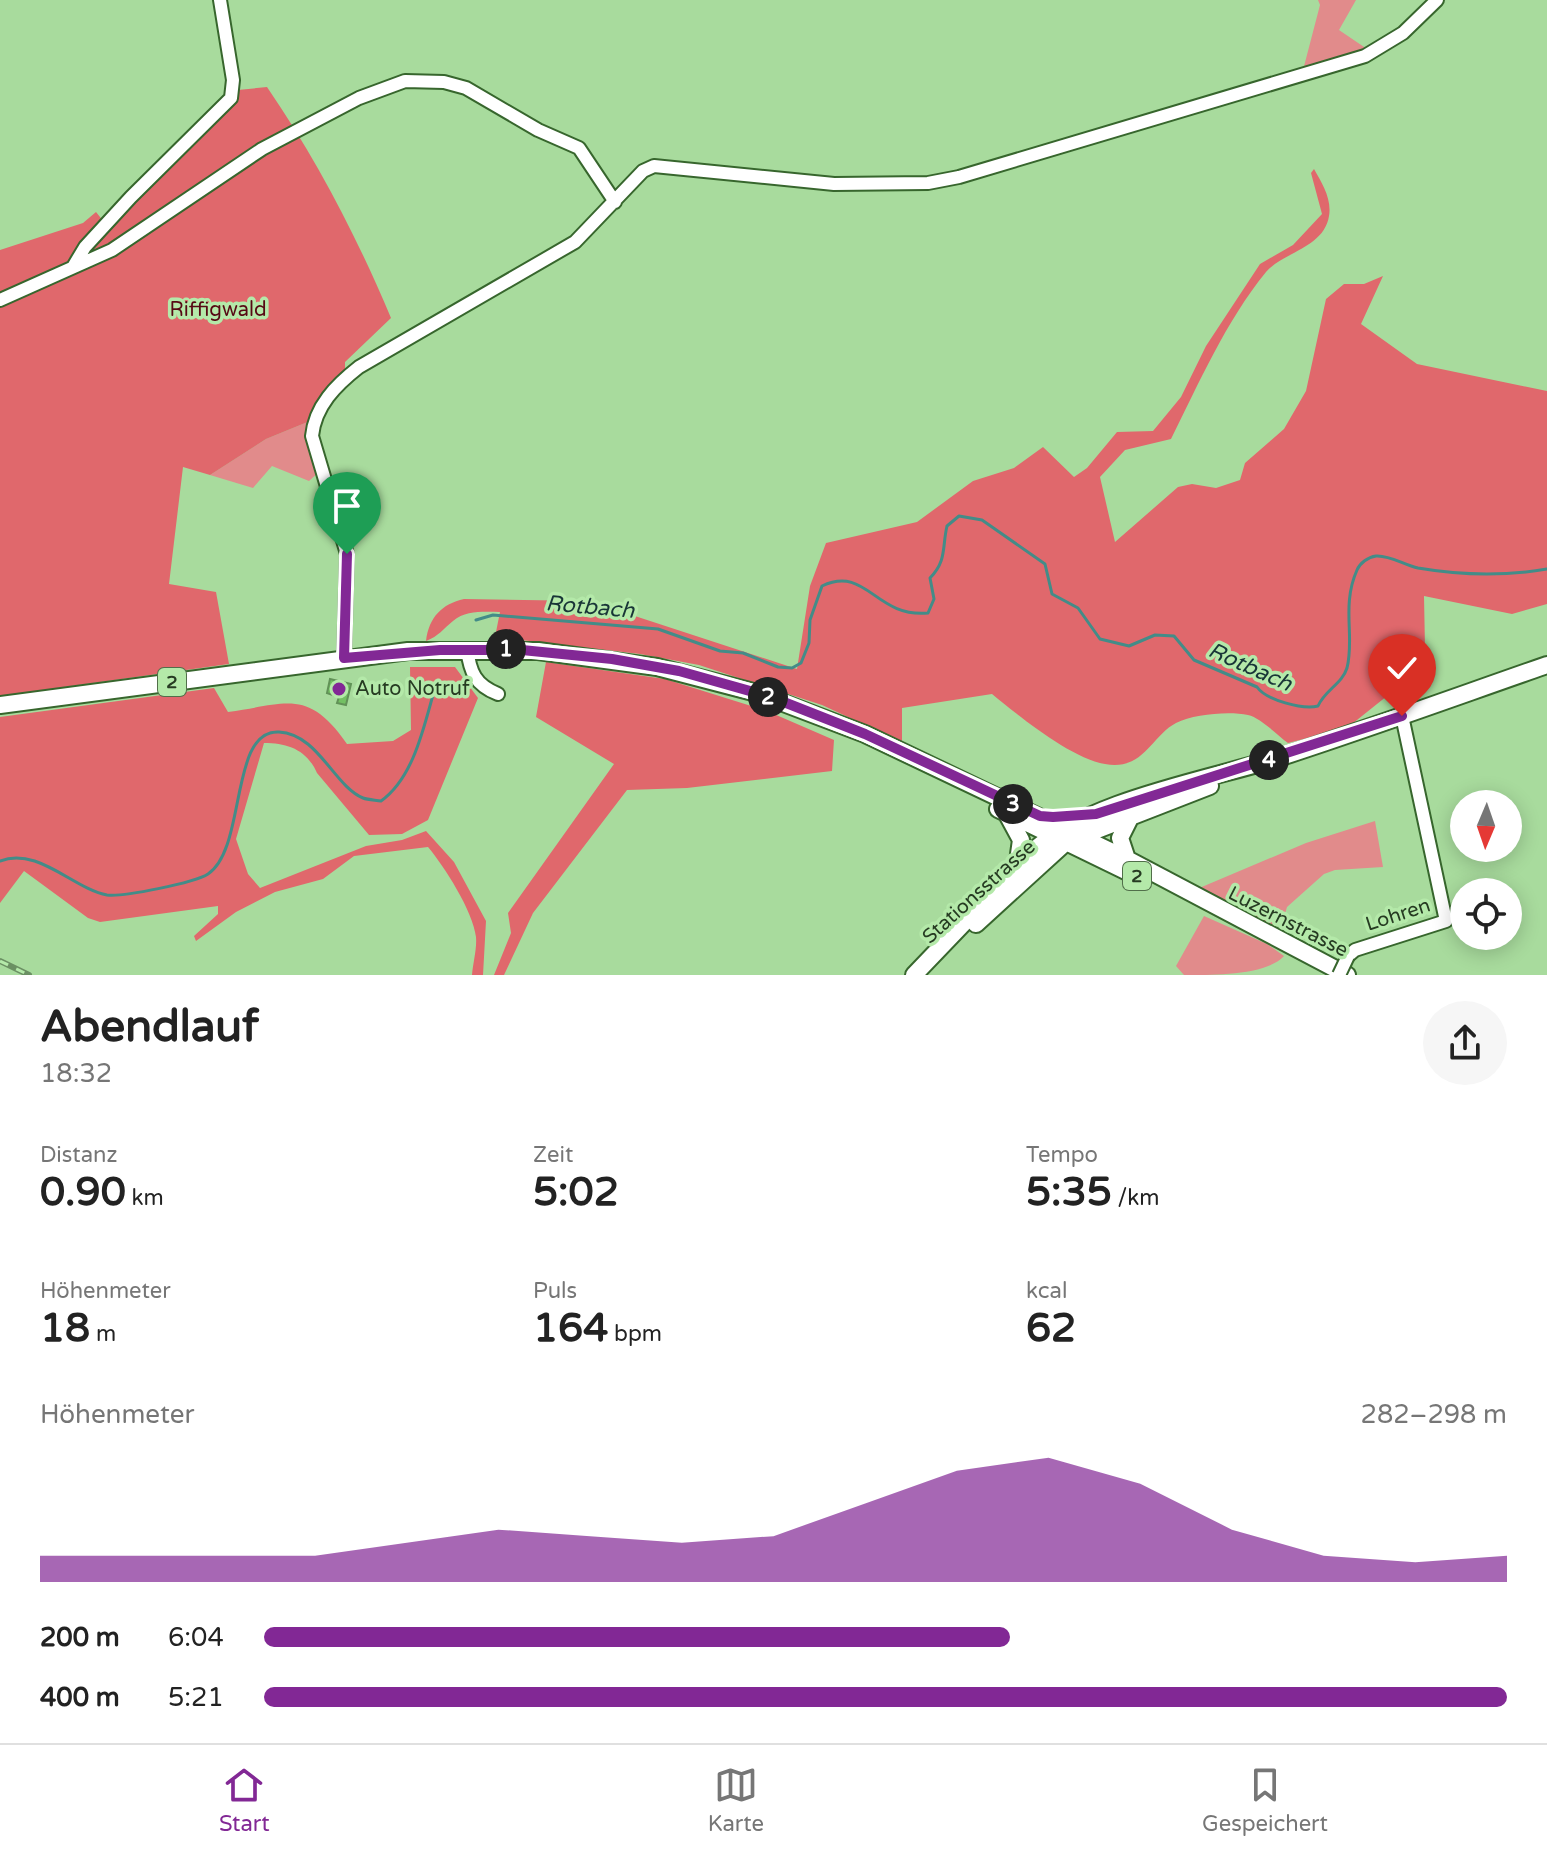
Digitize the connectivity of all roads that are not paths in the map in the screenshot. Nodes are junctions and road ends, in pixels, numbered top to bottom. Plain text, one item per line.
1 (220, 0) edge
2 (1437, 0) edge
3 (615, 202) junction
4 (73, 267) junction
5 (0, 300) edge
6 (467, 649) junction
7 (344, 658) junction
8 (1547, 665) edge
9 (498, 694) dead end
10 (0, 705) edge
11 (1402, 716) junction
12 (838, 724) junction
13 (1258, 764) junction
14 (1004, 812) junction
15 (1096, 814) junction
16 (1040, 816) junction
17 (1131, 816) junction
18 (1066, 836) junction
19 (1127, 859) junction
20 (1017, 868) junction
21 (1210, 905) junction
22 (917, 973) edge
23 (1339, 975) edge
24 (1347, 975) edge

1 - 4 street
2 - 3 street
3 - 4 street
3 - 7 street
4 - 5 street
6 - 7 main road, 2
6 - 9 street
6 - 12 main road, 2
7 - 10 main road, 2
8 - 11 main road
11 - 13 main road
11 - 23 street, Lohren, bridge
12 - 14 main road, 2
12 - 16 main road, 2
13 - 15 main road
13 - 17 main road
14 - 18 main road, 2
14 - 20 main road
15 - 16 main road
15 - 18 main road
16 - 18 main road, 2
17 - 18 main road
17 - 19 main road
18 - 19 main road, 2
18 - 20 main road, Stationsstrasse
18 - 21 main road, 2
18 - 22 main road, Stationsstrasse
19 - 21 main road, 2
20 - 22 main road, Stationsstrasse
21 - 24 main road, Luzernstrasse / 2

